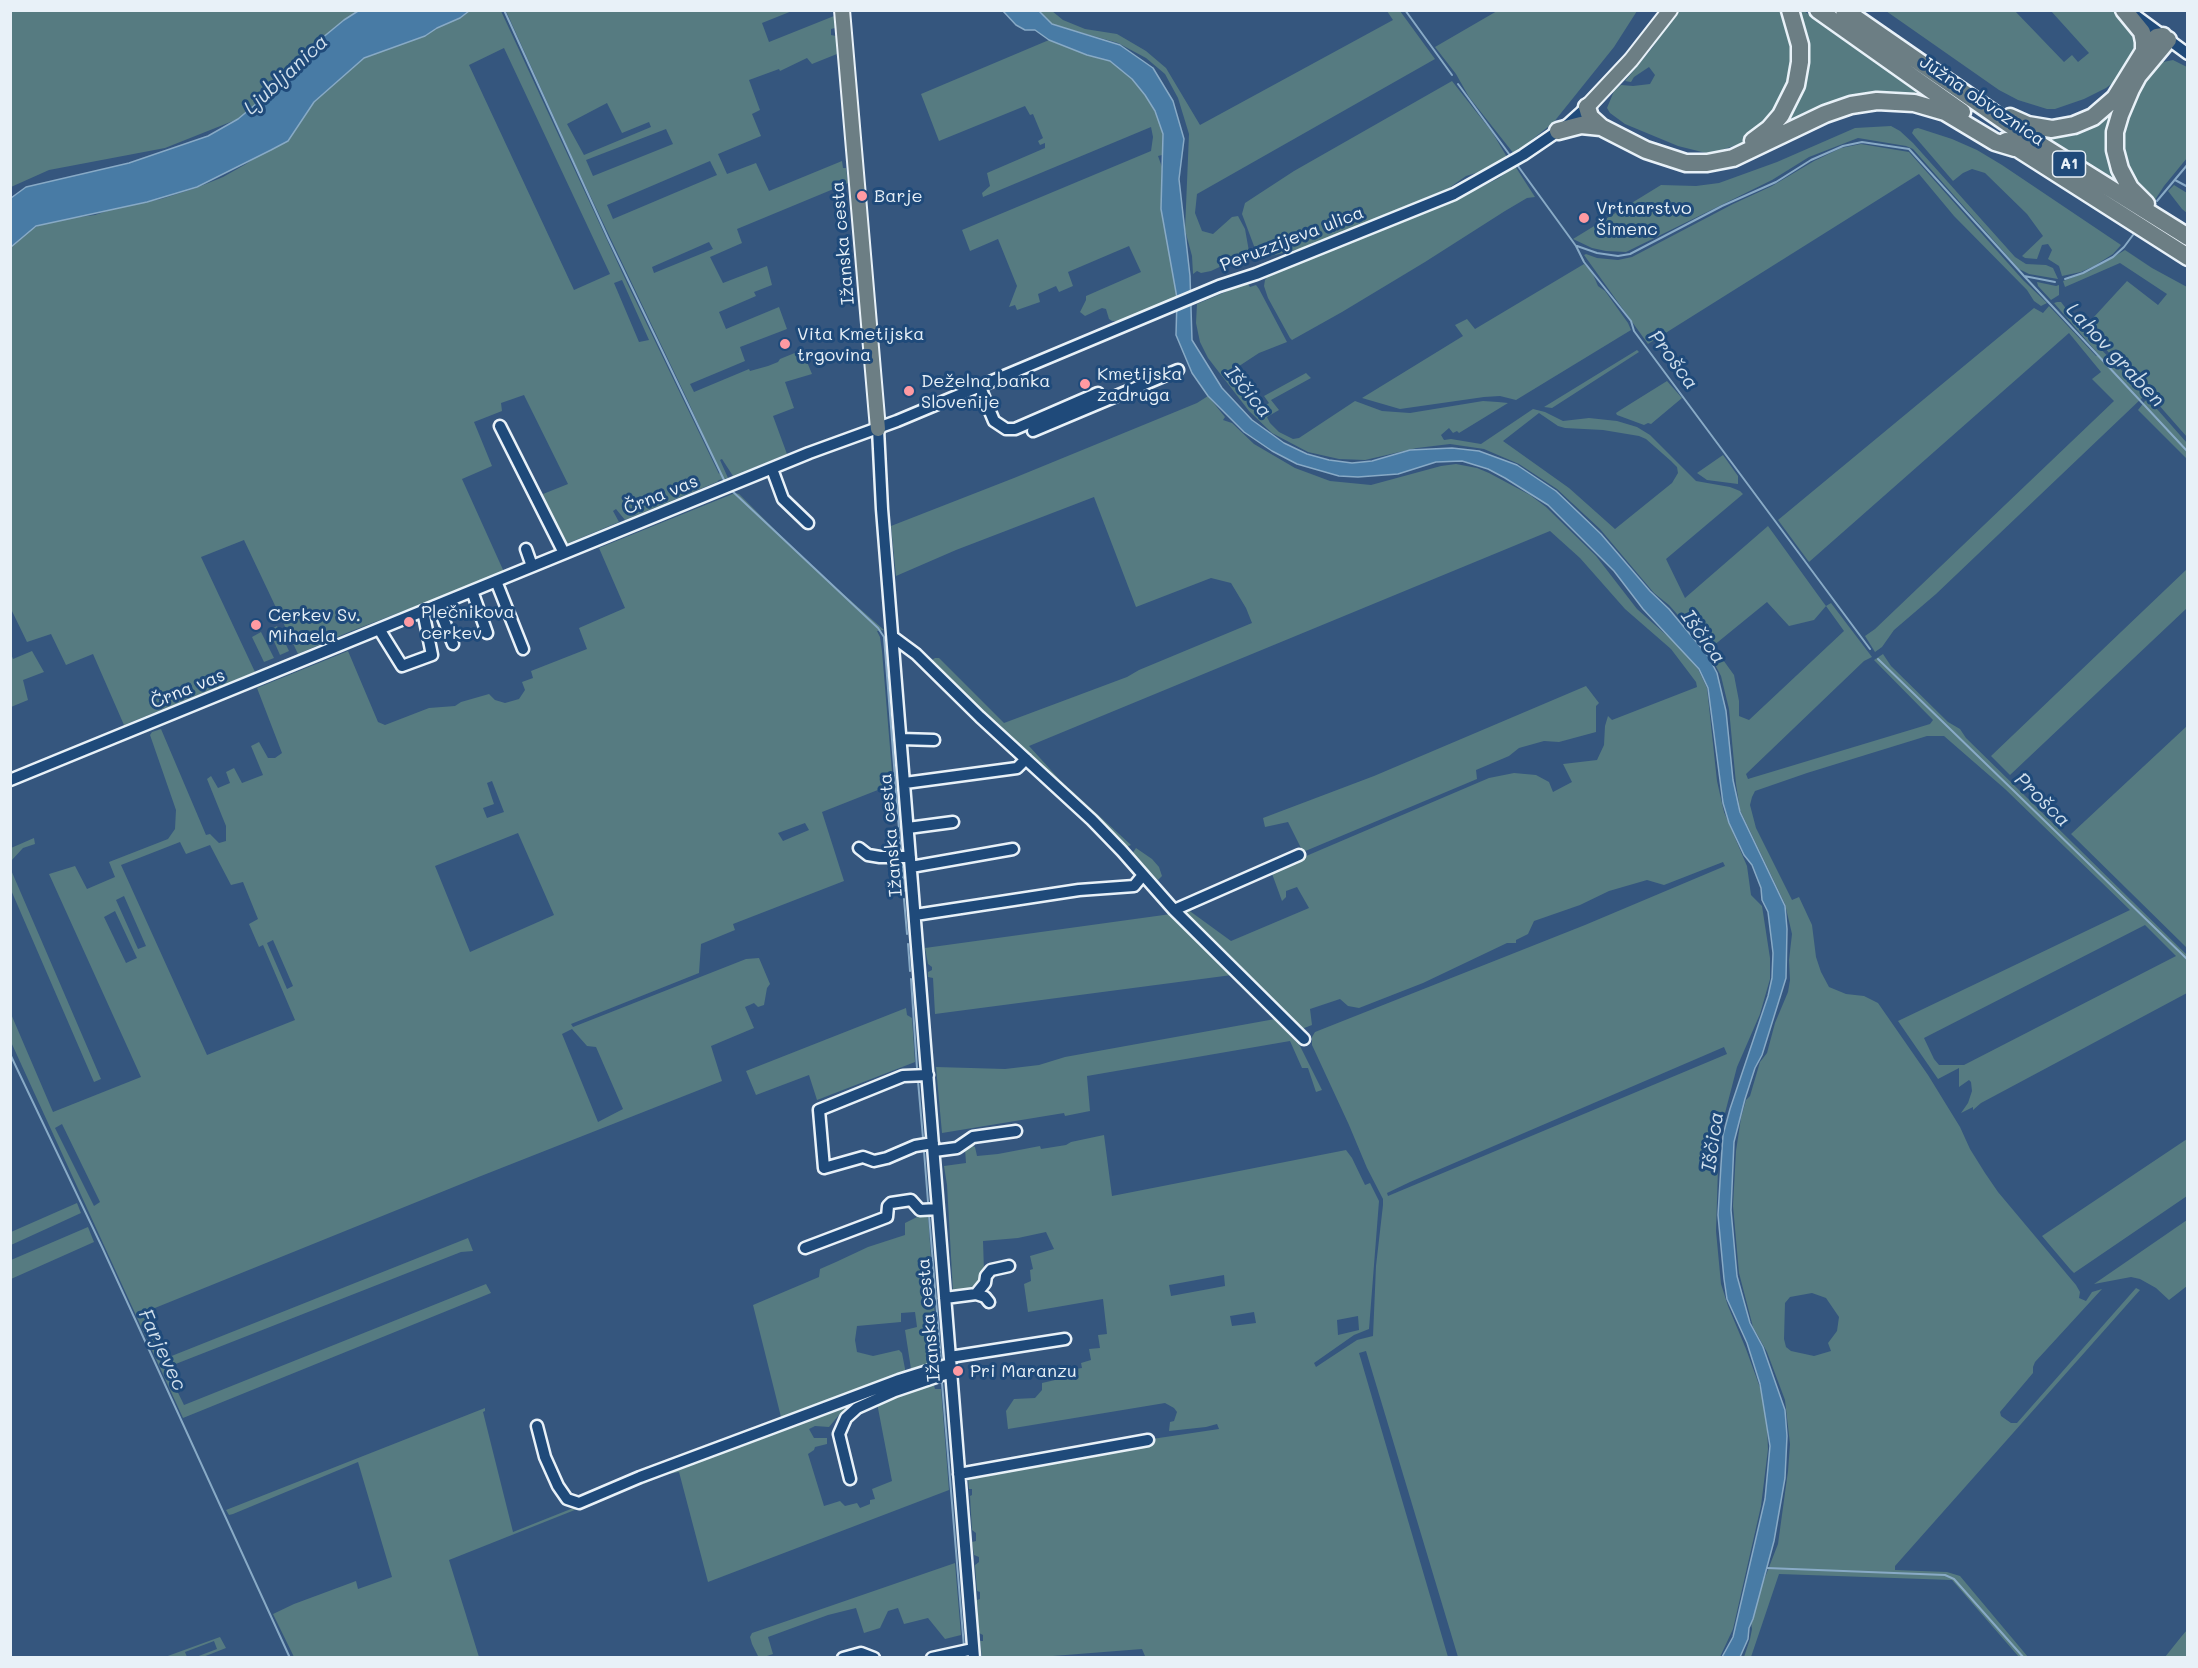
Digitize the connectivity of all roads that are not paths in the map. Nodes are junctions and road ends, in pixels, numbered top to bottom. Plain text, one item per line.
1 (842, 10) edge
2 (1670, 10) edge
3 (1790, 10) edge
4 (1818, 10) edge
5 (1844, 10) edge
6 (2126, 10) edge
7 (2166, 38) junction
8 (2144, 52) junction
9 (2187, 54) edge
10 (1953, 87) junction
11 (1588, 106) junction
12 (1601, 127) junction
13 (1558, 131) junction
14 (2015, 148) junction
15 (2187, 231) edge
16 (2187, 237) edge
17 (2187, 256) edge
18 (1178, 370) dead end
19 (979, 386) junction
20 (1098, 393) dead end
21 (500, 426) dead end
22 (878, 429) junction
23 (1033, 431) dead end
24 (772, 469) junction
25 (808, 522) dead end
26 (526, 549) dead end
27 (564, 553) junction
28 (532, 566) junction
29 (496, 581) junction
30 (472, 591) junction
31 (438, 605) junction
32 (423, 611) junction
33 (379, 629) junction
34 (487, 633) dead end
35 (893, 637) junction
36 (453, 644) dead end
37 (523, 649) dead end
38 (901, 739) junction
39 (934, 740) dead end
40 (1026, 759) junction
41 (10, 780) edge
42 (905, 783) junction
43 (953, 822) dead end
44 (908, 828) junction
45 (859, 848) dead end
46 (1013, 849) dead end
47 (1299, 855) dead end
48 (911, 862) junction
49 (1143, 875) junction
50 (1174, 910) junction
51 (915, 915) junction
52 (1304, 1039) dead end
53 (928, 1075) junction
54 (1016, 1131) dead end
55 (933, 1147) junction
56 (938, 1209) junction
57 (805, 1248) dead end
58 (1009, 1266) dead end
59 (976, 1294) junction
60 (945, 1298) junction
61 (989, 1302) dead end
62 (1065, 1339) dead end
63 (950, 1364) junction
64 (537, 1426) dead end
65 (1148, 1440) dead end
66 (959, 1474) junction
67 (850, 1479) dead end
68 (973, 1653) edge
69 (843, 1658) edge
70 (874, 1658) edge
71 (932, 1658) edge

1 - 22 main road, Ižanska cesta
2 - 11 main road, Peruzzijeva ulica
3 - 11 highway
4 - 14 highway, Južna obvoznica / A1
5 - 10 highway, Južna obvoznica / A1
6 - 7 street
6 - 8 highway
7 - 8 highway
7 - 9 street
7 - 15 highway
8 - 10 highway
10 - 16 highway, Južna obvoznica / A1
11 - 12 highway
11 - 13 street, Peruzzijeva ulica
12 - 13 highway
12 - 14 highway
13 - 19 street, Peruzzijeva ulica
14 - 17 highway, Južna obvoznica / A1
18 - 23 street
19 - 20 street
19 - 22 street, Peruzzijeva ulica
21 - 27 street
22 - 24 street, Črna vas
22 - 35 street, Ižanska cesta
24 - 25 street
24 - 27 street, Črna vas
26 - 28 street
27 - 28 street, Črna vas
28 - 29 street, Črna vas
29 - 30 street, Črna vas
29 - 37 street
30 - 31 street, Črna vas
30 - 34 street
31 - 32 street, Črna vas
31 - 36 street
32 - 33 street, Črna vas
32 - 33 street
33 - 41 street, Črna vas
35 - 38 street, Ižanska cesta
35 - 40 street
38 - 39 street
38 - 42 street, Ižanska cesta
40 - 42 street
40 - 49 street
42 - 44 street, Ižanska cesta
43 - 44 street
44 - 48 street, Ižanska cesta
45 - 48 street
46 - 48 street
47 - 50 street
48 - 51 street, Ižanska cesta
49 - 50 street
49 - 51 street
50 - 52 street
51 - 53 street, Ižanska cesta
53 - 55 street, Ižanska cesta
53 - 55 street
54 - 55 street
55 - 56 street, Ižanska cesta
56 - 57 street
56 - 60 street, Ižanska cesta
58 - 59 street
59 - 60 street
59 - 61 street
60 - 63 street, Ižanska cesta
62 - 63 street
63 - 64 street
63 - 66 street, Ižanska cesta
63 - 67 street
65 - 66 street
66 - 68 street, Ižanska cesta
68 - 71 street
69 - 70 street

